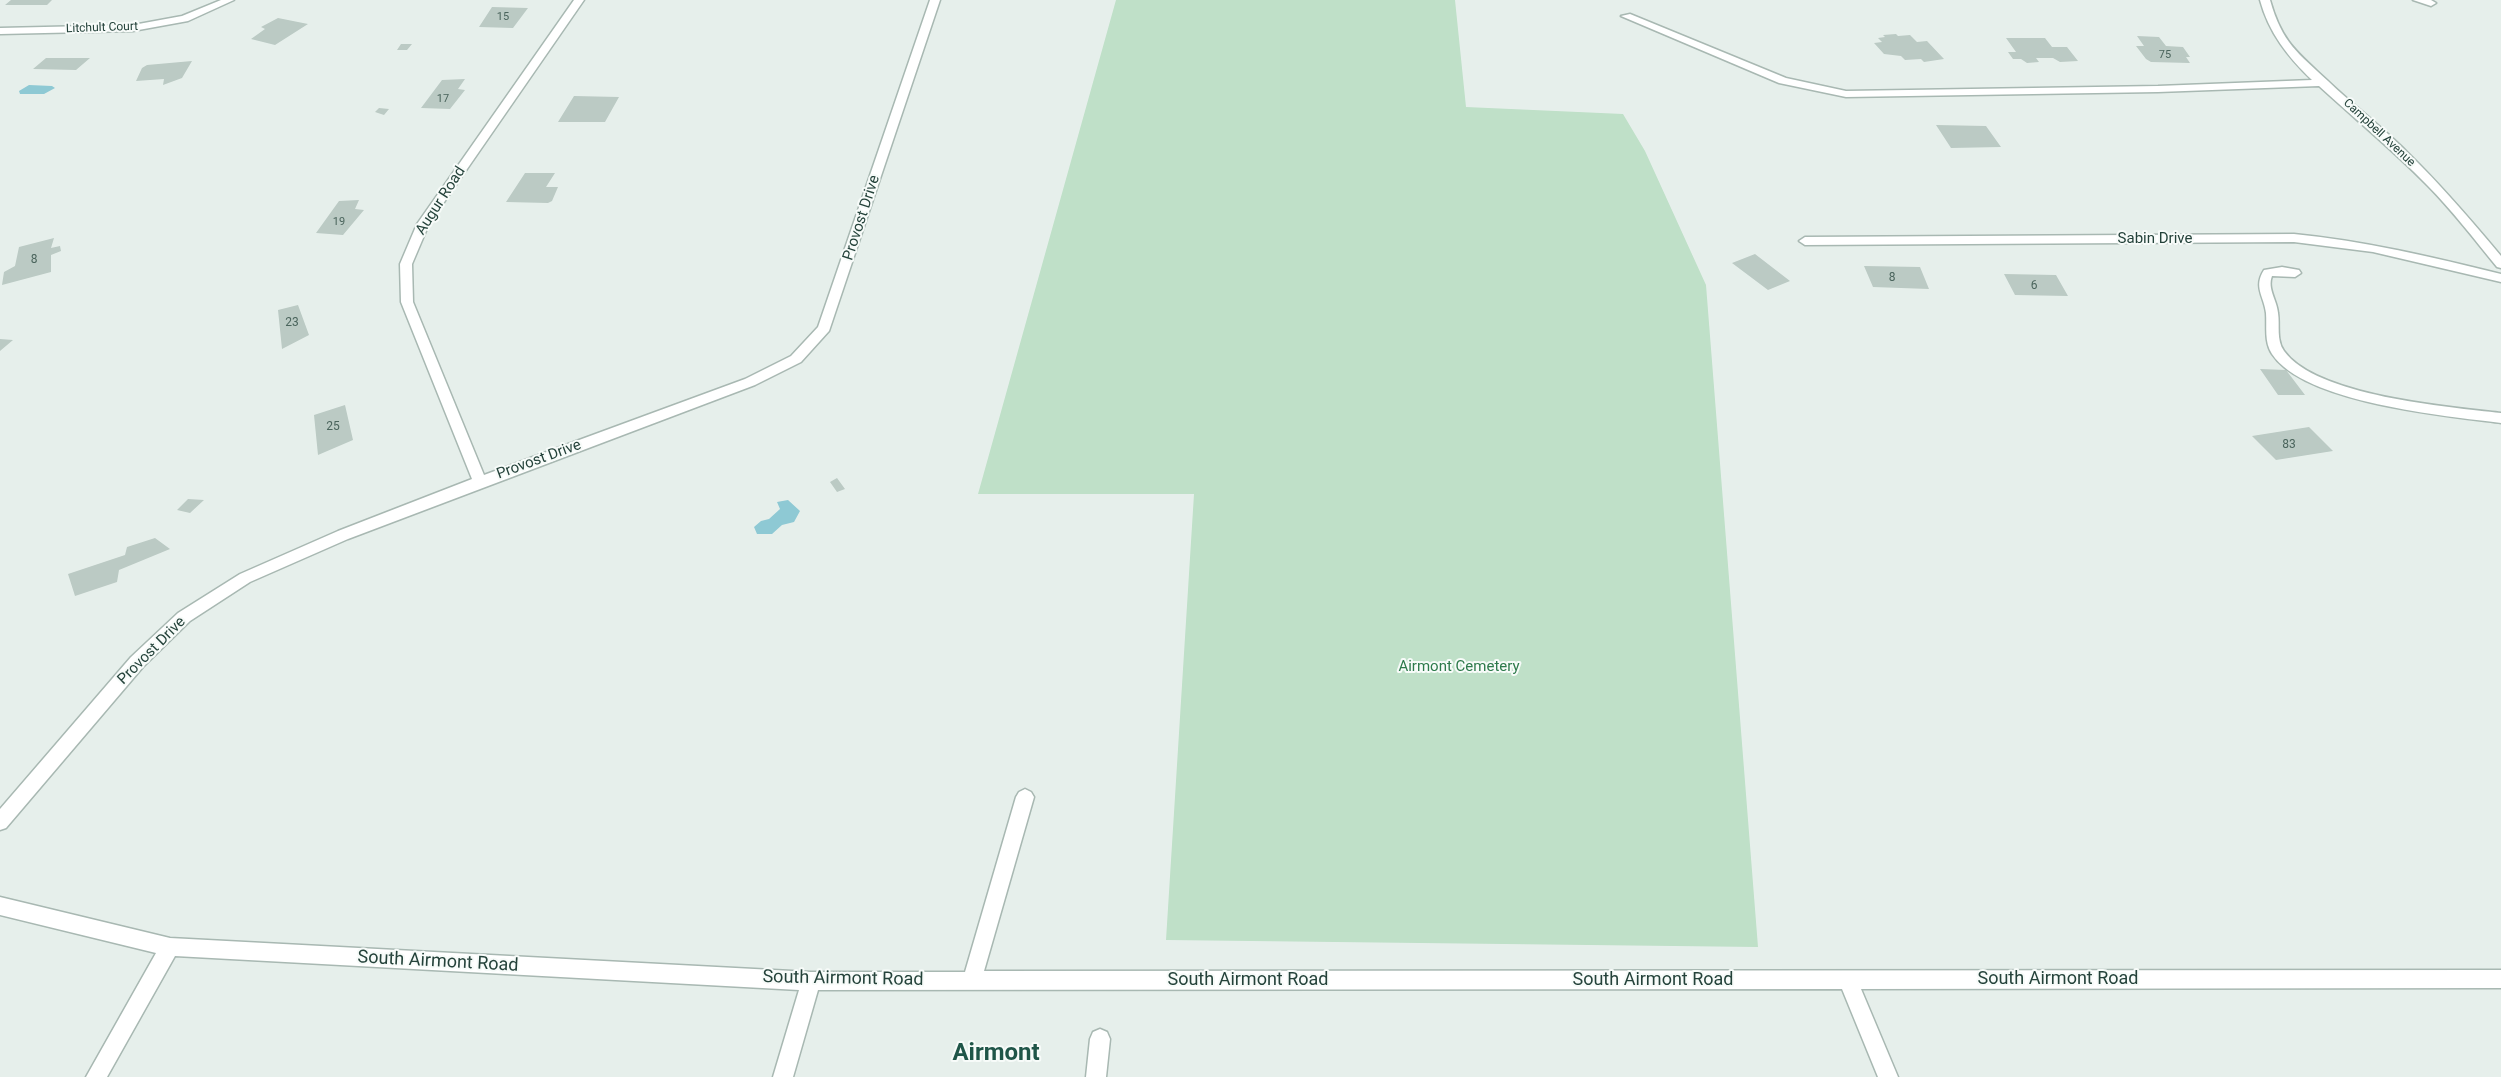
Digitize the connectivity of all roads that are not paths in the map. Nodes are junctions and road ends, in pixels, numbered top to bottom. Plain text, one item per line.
1 (229, 0) edge
2 (579, 0) edge
3 (935, 0) edge
4 (2264, 0) edge
5 (2418, 0) edge
6 (2431, 3) dead end
7 (1626, 16) dead end
8 (0, 31) edge
9 (2324, 84) junction
10 (1805, 241) dead end
11 (2501, 264) edge
12 (2295, 273) dead end
13 (2501, 278) edge
14 (2501, 418) edge
15 (480, 482) junction
16 (1025, 797) dead end
17 (0, 822) edge
18 (0, 906) edge
19 (170, 948) junction
20 (2501, 979) edge
21 (1848, 980) junction
22 (811, 981) junction
23 (972, 981) junction
24 (1100, 1039) dead end
25 (96, 1077) edge
26 (782, 1077) edge
27 (1096, 1077) edge
28 (1888, 1077) edge

1 - 8 street, Litchult Court
2 - 15 street, Augur Road
3 - 15 street, Provost Drive
4 - 9 street, Campbell Avenue
5 - 6 street
7 - 9 street
9 - 11 street, Campbell Avenue
10 - 13 street, Sabin Drive
12 - 14 street
15 - 17 street, Provost Drive
16 - 23 street
18 - 19 street, South Airmont Road
19 - 22 street, South Airmont Road
19 - 25 street
20 - 21 street, South Airmont Road
21 - 23 street, South Airmont Road
21 - 28 street
22 - 23 street, South Airmont Road
22 - 26 street
24 - 27 street

